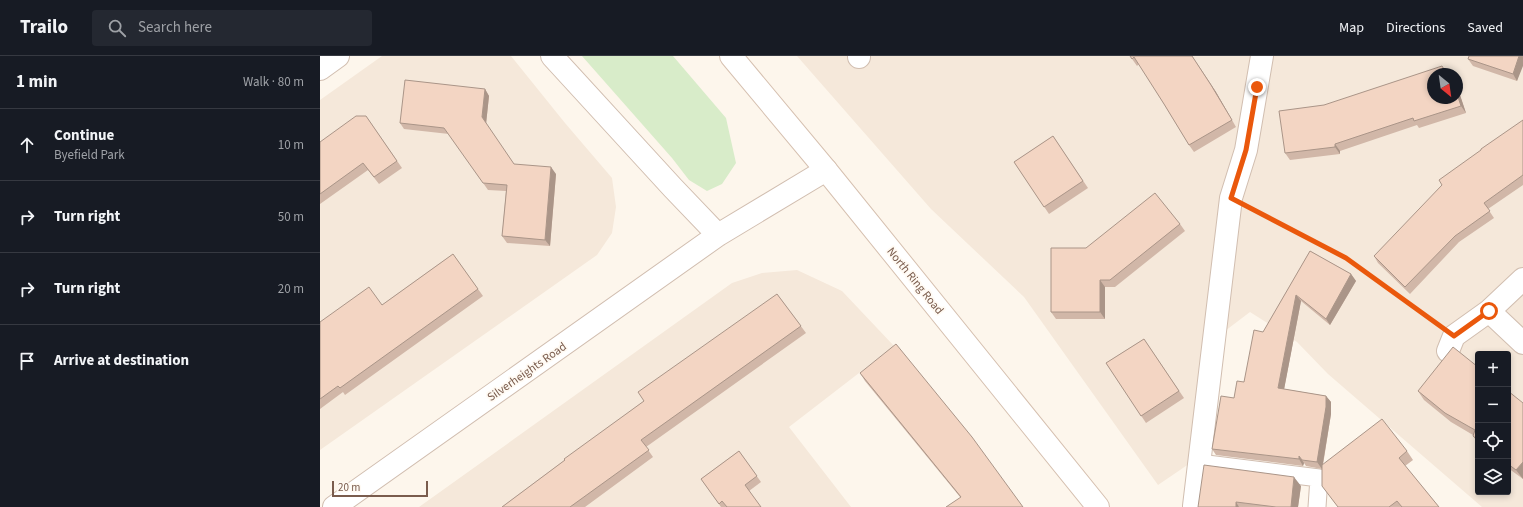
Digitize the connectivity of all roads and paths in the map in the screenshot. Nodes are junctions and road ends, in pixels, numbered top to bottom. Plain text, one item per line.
1 (338, 56) edge
2 (552, 56) edge
3 (731, 56) edge
4 (1265, 57) edge
5 (320, 69) edge
6 (826, 170) junction
7 (1231, 198) junction
8 (718, 235) junction
9 (1523, 279) edge
10 (1489, 311) junction
11 (1523, 343) edge
12 (1451, 344) joint
13 (1199, 463) junction
14 (1194, 506) dead end
15 (334, 507) edge
16 (1098, 507) edge
17 (1317, 507) edge

1 - 5 street
2 - 8 street
3 - 6 street, North Ring Road
4 - 7 street
6 - 8 street, Silverheights Road
6 - 16 street, North Ring Road
7 - 12 path
7 - 13 street
8 - 15 street, Silverheights Road
9 - 10 street
10 - 11 street
10 - 12 street
13 - 14 street
13 - 17 lane

